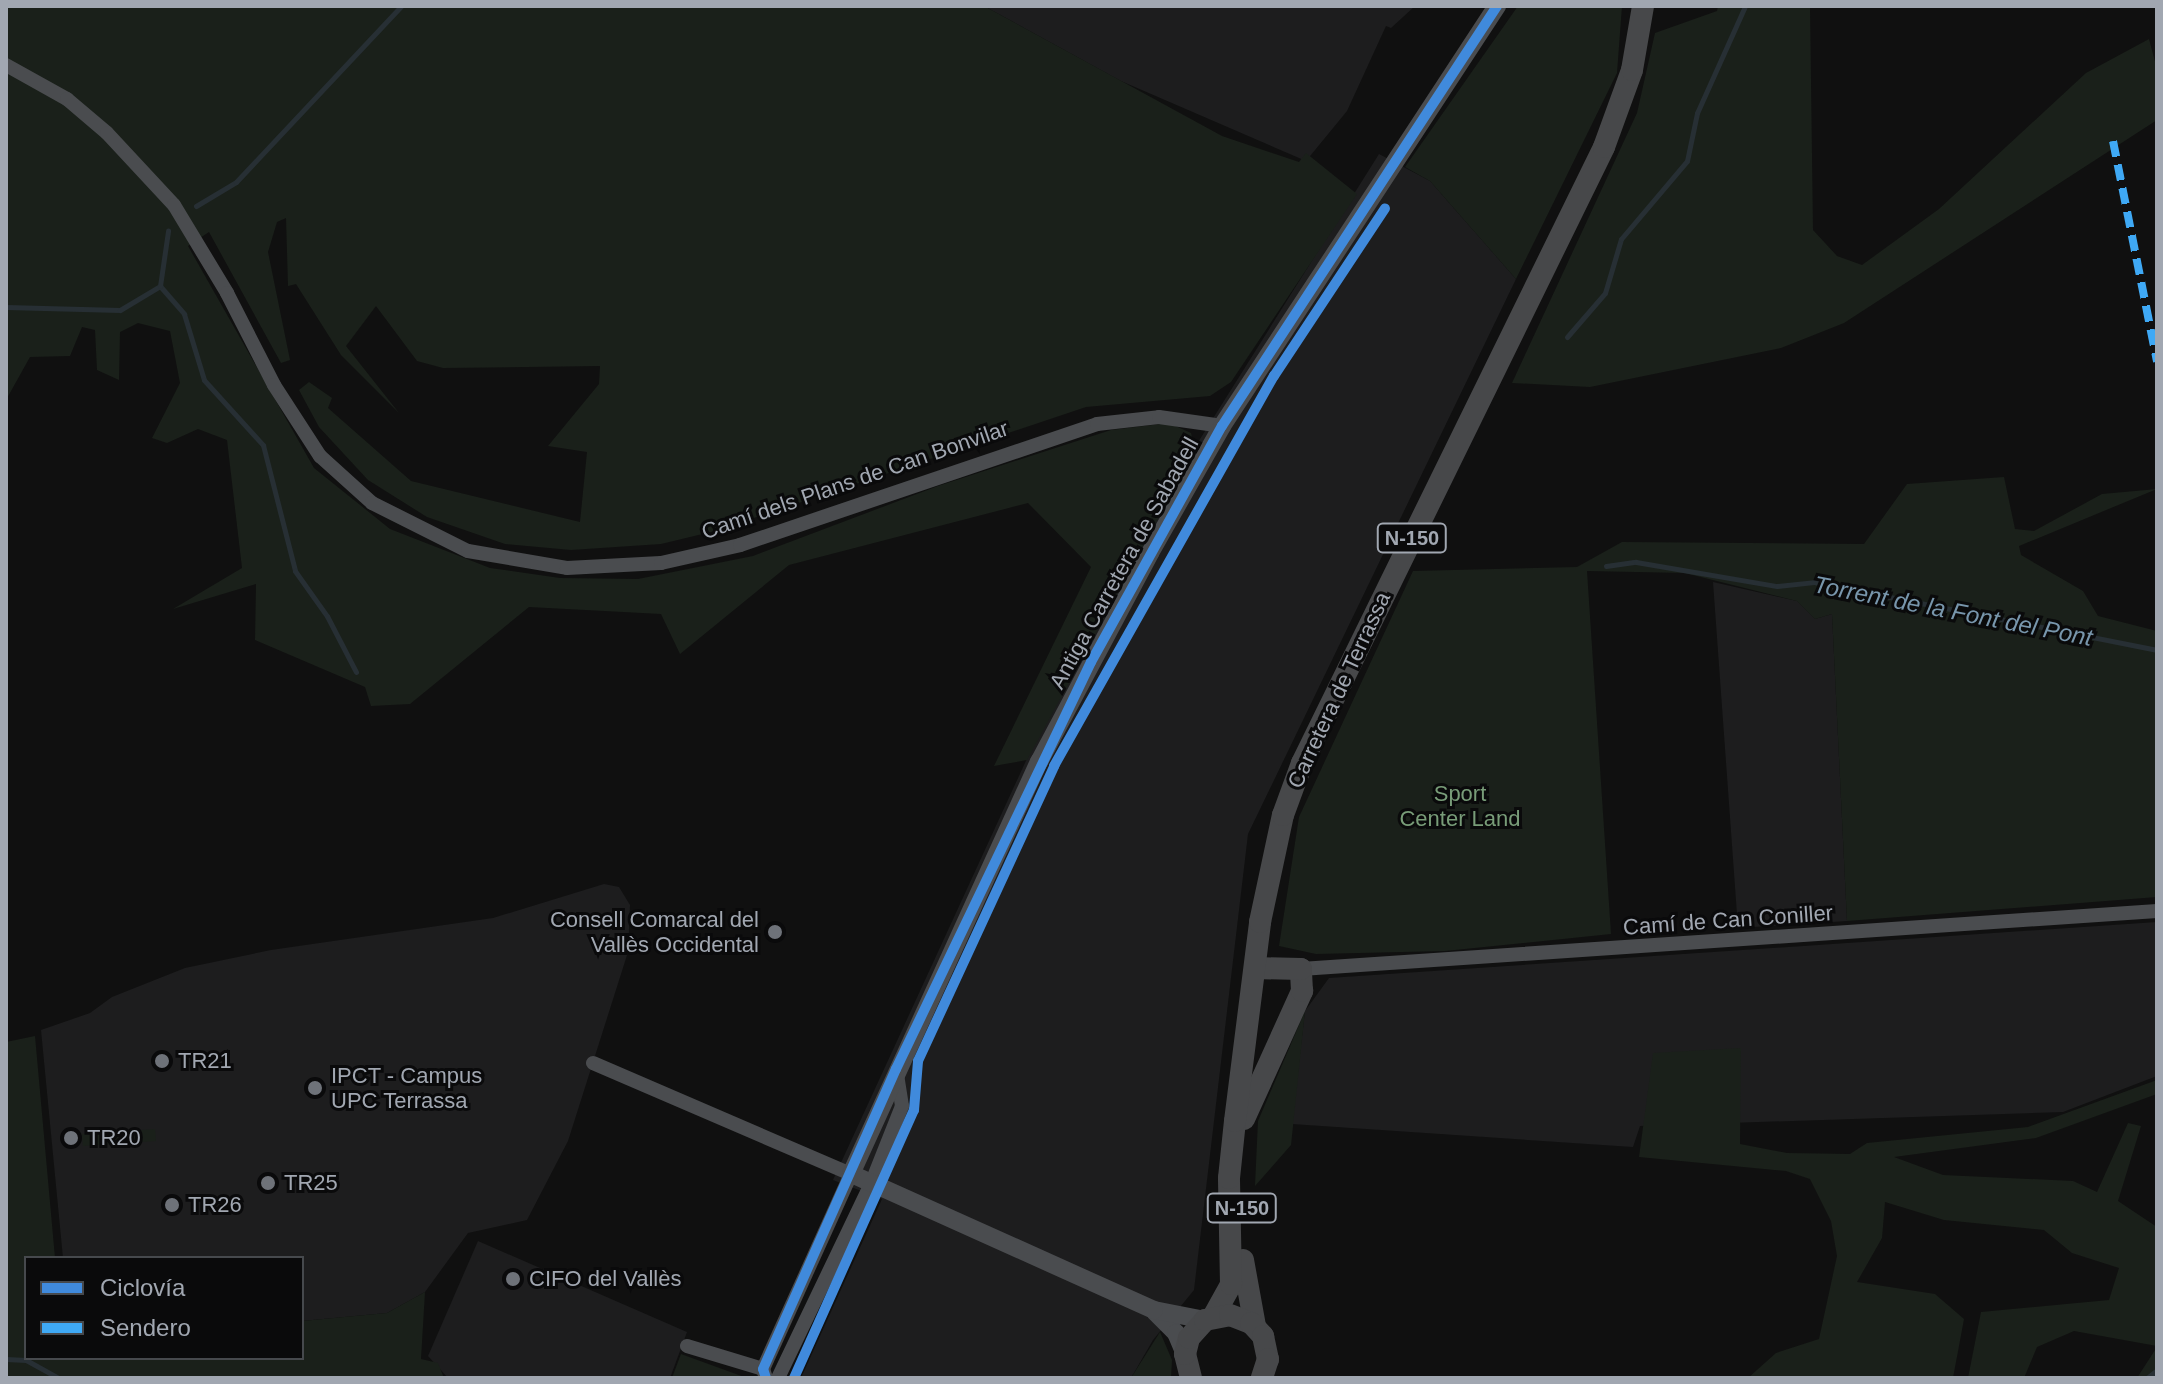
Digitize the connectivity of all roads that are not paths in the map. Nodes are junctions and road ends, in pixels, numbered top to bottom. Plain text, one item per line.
1 (1643, 6) edge
2 (1493, 12) edge
3 (6, 65) edge
4 (1222, 426) junction
5 (2157, 911) edge
6 (1255, 968) junction
7 (1301, 969) junction
8 (593, 1063) dead end
9 (896, 1069) junction
10 (1243, 1089) junction
11 (1244, 1119) junction
12 (851, 1174) junction
13 (871, 1184) junction
14 (1154, 1310) junction
15 (1209, 1318) junction
16 (1255, 1326) junction
17 (687, 1346) dead end
18 (1187, 1370) edge
19 (764, 1374) edge
20 (778, 1378) edge
21 (1262, 1378) edge

1 - 6 main road, Carretera de Terrassa / N-150
2 - 4 street, Antiga Carretera de Sabadell
3 - 4 street, Camí dels Plans de Can Bonvilar
4 - 9 street, Antiga Carretera de Sabadell
5 - 7 street, Camí de Can Coniller
6 - 7 main road
6 - 10 main road, Carretera de Terrassa / N-150
7 - 11 main road
8 - 12 street
9 - 12 street, Antiga Carretera de Sabadell
9 - 13 street
10 - 11 main road, Carretera de Terrassa / N-150
10 - 15 main road, Carretera de Terrassa / N-150
11 - 16 main road, Carretera de Terrassa / N-150
12 - 13 street
12 - 19 street
13 - 14 street
13 - 20 street
14 - 15 street
14 - 18 street
15 - 16 main road
15 - 18 main road, N-150
16 - 21 main road, N-150
17 - 19 street

